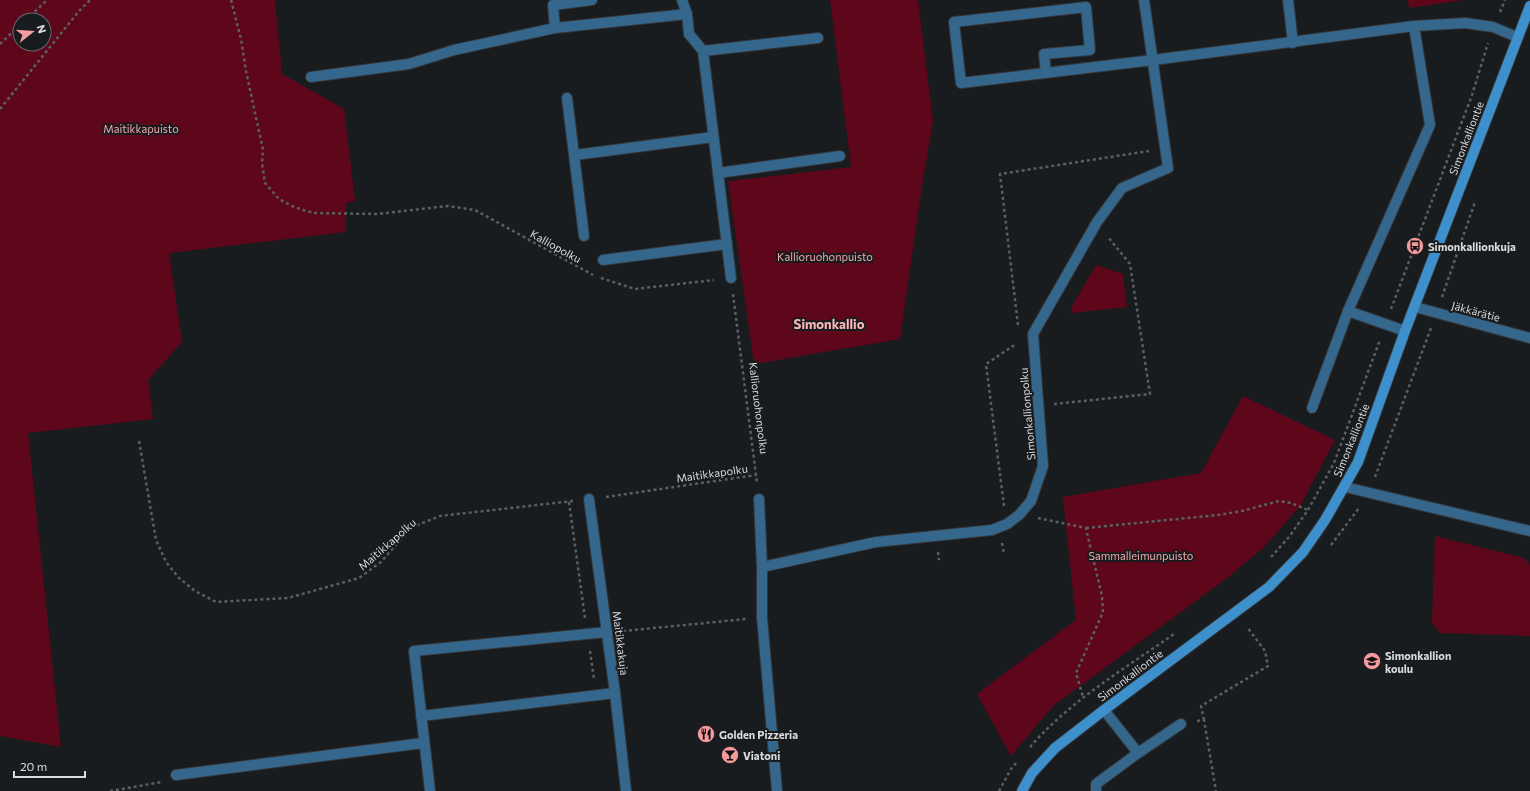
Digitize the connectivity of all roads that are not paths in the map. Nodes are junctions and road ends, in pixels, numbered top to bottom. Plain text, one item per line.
1 (592, 0) edge
2 (682, 0) edge
3 (1144, 0) edge
4 (1288, 0) edge
5 (1530, 6) edge
6 (687, 14) junction
7 (1414, 26) junction
8 (554, 28) junction
9 (1517, 37) junction
10 (818, 38) dead end
11 (1293, 43) junction
12 (703, 50) junction
13 (1153, 60) junction
14 (1046, 72) junction
15 (311, 77) dead end
16 (567, 98) dead end
17 (713, 137) junction
18 (575, 155) junction
19 (840, 156) dead end
20 (718, 173) junction
21 (584, 236) dead end
22 (727, 244) junction
23 (603, 260) dead end
24 (731, 278) road end
25 (1415, 308) junction
26 (1348, 311) junction
27 (1406, 331) junction
28 (1530, 338) edge
29 (1312, 408) dead end
30 (1345, 487) junction
31 (589, 499) road end
32 (759, 499) road end
33 (1530, 531) edge
34 (762, 568) junction
35 (607, 632) junction
36 (615, 693) junction
37 (1104, 710) junction
38 (421, 716) junction
39 (1181, 724) road end
40 (424, 743) junction
41 (1138, 753) junction
42 (176, 775) road end
43 (430, 791) edge
44 (626, 791) edge
45 (777, 791) edge
46 (1022, 791) edge
47 (1096, 791) edge

1 - 8 street
2 - 6 street
3 - 13 street
4 - 11 street
5 - 9 main road, Simonkalliontie
6 - 8 street
6 - 12 street
7 - 9 street
7 - 11 street
7 - 26 street
8 - 15 street
9 - 25 main road, Simonkalliontie
10 - 12 street
11 - 13 street
12 - 17 street
13 - 14 street
13 - 34 street, Simonkallionpolku
14 - 14 street
16 - 18 street
17 - 18 street
17 - 20 street
18 - 21 street
19 - 20 street
20 - 22 street
22 - 23 street
22 - 24 street
25 - 27 main road, Simonkalliontie
25 - 28 street, Jäkkärätie
26 - 27 street
26 - 29 street
27 - 30 main road, Simonkalliontie
30 - 33 street
30 - 37 main road, Simonkalliontie
31 - 35 street, Maitikkakuja
32 - 34 street
34 - 45 street
35 - 36 street, Maitikkakuja
35 - 38 street
36 - 38 street
36 - 44 street, Maitikkakuja
37 - 41 street
37 - 46 main road, Simonkalliontie
38 - 40 street
39 - 41 street
40 - 42 street
40 - 43 street
41 - 47 street

